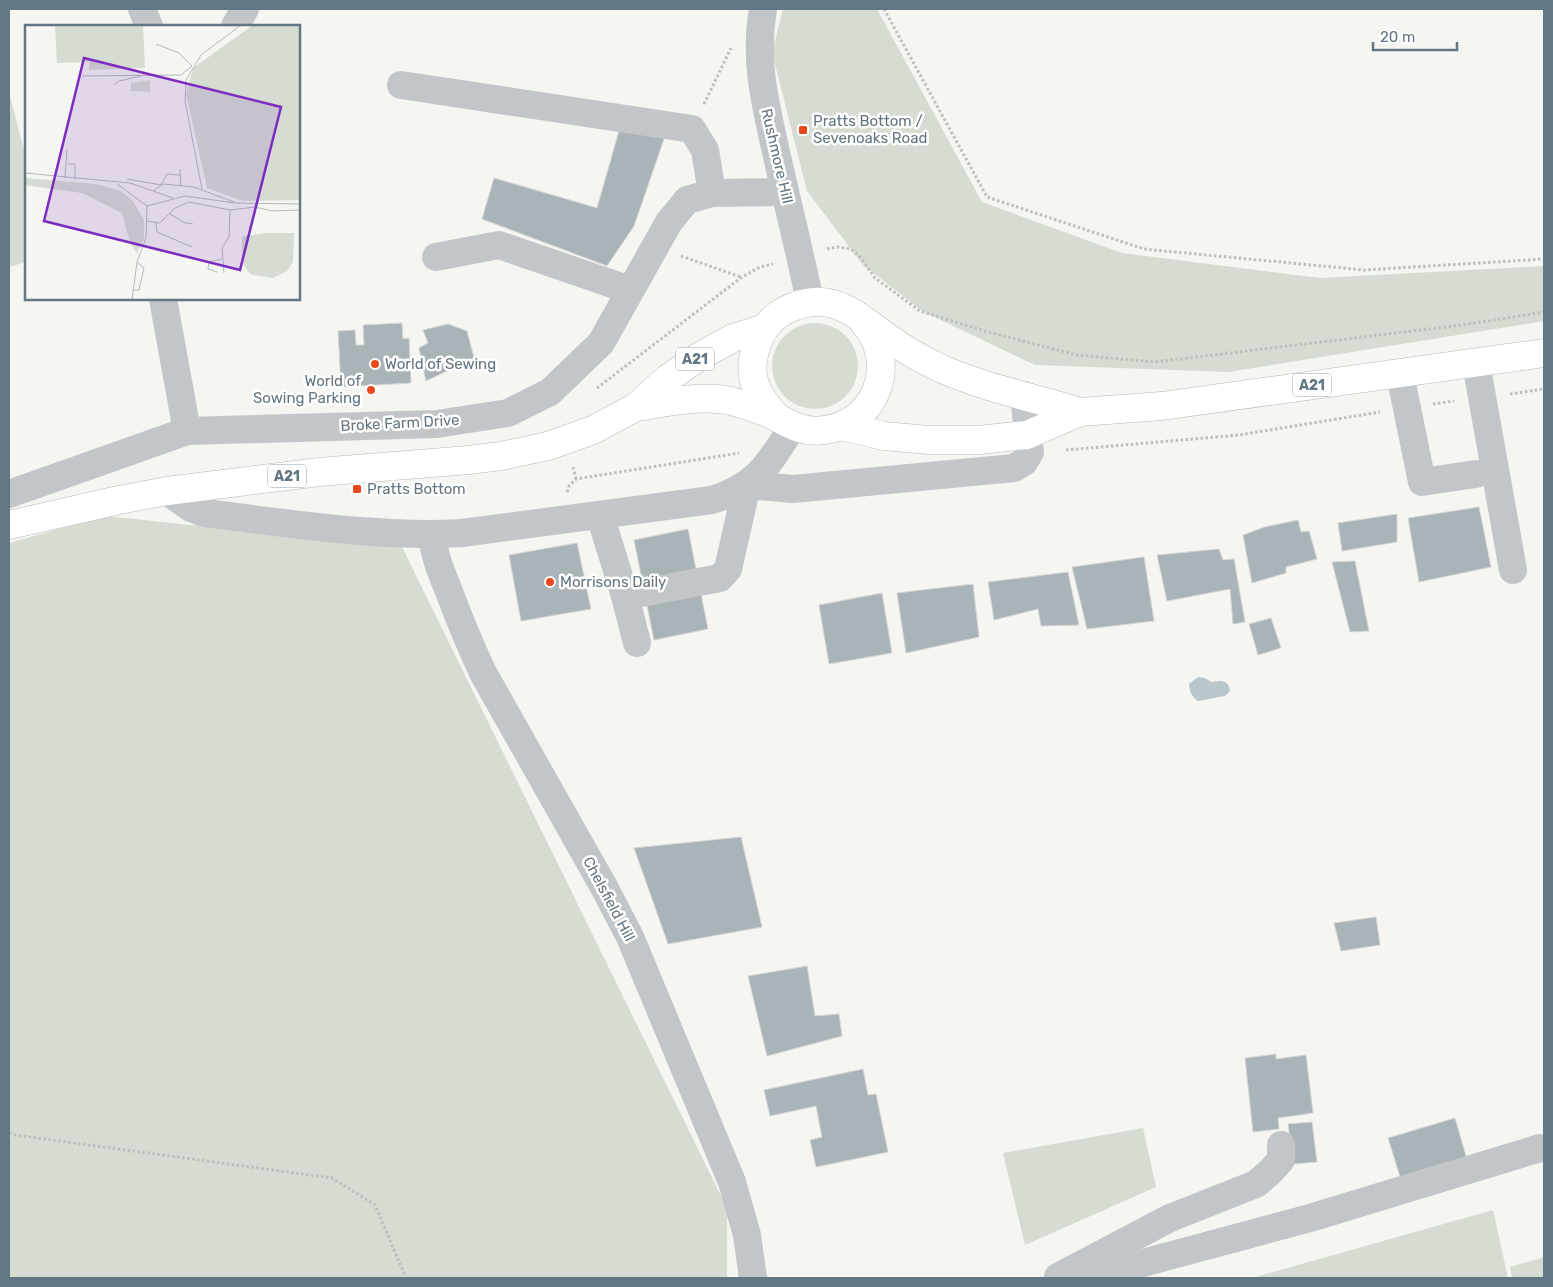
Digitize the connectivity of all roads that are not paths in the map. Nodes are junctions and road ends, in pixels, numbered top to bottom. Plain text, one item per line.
1 (142, 9) edge
2 (246, 9) edge
3 (763, 9) edge
4 (149, 25) edge
5 (236, 25) edge
6 (401, 85) dead end
7 (785, 192) junction
8 (712, 193) junction
9 (436, 257) dead end
10 (630, 290) junction
11 (163, 300) edge
12 (810, 302) junction
13 (859, 317) junction
14 (765, 328) junction
15 (1544, 354) edge
16 (1476, 363) junction
17 (1400, 374) junction
18 (1024, 395) junction
19 (636, 407) junction
20 (1080, 412) junction
21 (785, 422) junction
22 (841, 426) junction
23 (187, 430) junction
24 (1028, 443) junction
25 (1476, 474) dead end
26 (747, 485) junction
27 (167, 491) junction
28 (9, 494) edge
29 (600, 514) junction
30 (9, 525) edge
31 (432, 535) junction
32 (1513, 570) dead end
33 (625, 596) junction
34 (637, 643) dead end
35 (1281, 1145) dead end
36 (1540, 1148) dead end
37 (753, 1278) edge
38 (1060, 1278) edge
39 (1087, 1278) edge

1 - 4 street
2 - 5 street
3 - 7 street, Rushmore Hill
6 - 8 street
7 - 8 street, Broke Farm Drive
7 - 12 street, Rushmore Hill
8 - 10 street, Broke Farm Drive
9 - 10 street
10 - 23 street, Broke Farm Drive
11 - 23 street
12 - 13 highway
12 - 14 highway
13 - 18 highway, A21
13 - 22 highway
14 - 19 highway, A21
14 - 21 highway
15 - 16 highway, A21
16 - 17 highway, A21
16 - 32 street
17 - 20 highway, A21
17 - 25 street
18 - 20 highway, A21
18 - 24 street
19 - 21 highway, A21
19 - 27 highway, A21
20 - 24 highway, A21
21 - 22 highway
21 - 26 street
22 - 24 highway, A21
23 - 28 street, Broke Farm Drive
24 - 26 street
26 - 29 street
26 - 33 street
27 - 30 highway, A21
27 - 31 street
29 - 31 street
29 - 33 street
31 - 37 street, Chelsfield Hill
33 - 34 street
35 - 38 street
36 - 39 street

